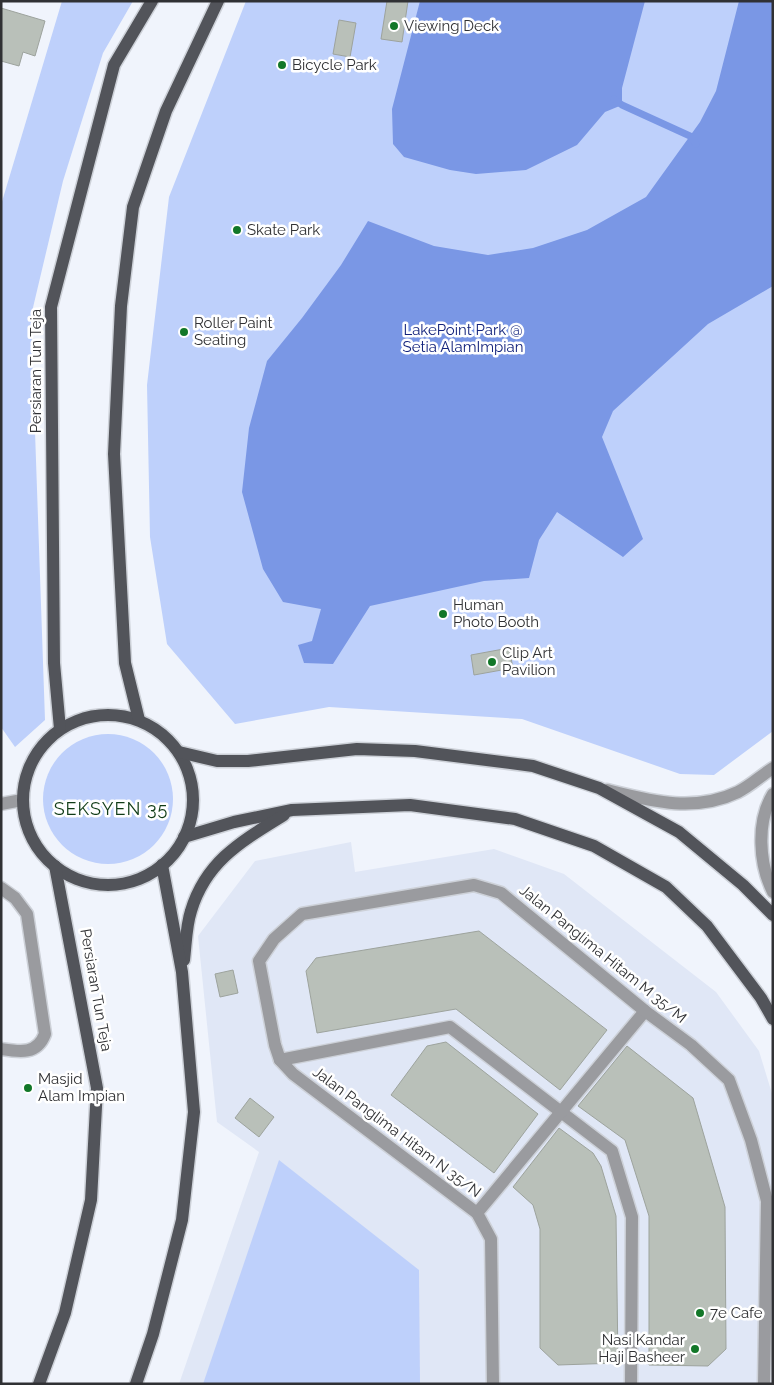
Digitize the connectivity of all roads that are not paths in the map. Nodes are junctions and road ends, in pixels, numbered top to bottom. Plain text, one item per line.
1 (152, 1) edge
2 (218, 1) edge
3 (139, 720) junction
4 (60, 729) junction
5 (179, 752) junction
6 (773, 768) edge
7 (599, 788) junction
8 (773, 794) edge
9 (22, 800) junction
10 (1, 804) edge
11 (292, 810) junction
12 (184, 837) junction
13 (162, 865) junction
14 (56, 866) junction
15 (1, 888) edge
16 (773, 892) edge
17 (773, 915) edge
18 (182, 972) junction
19 (645, 1011) junction
20 (773, 1019) edge
21 (1, 1049) edge
22 (280, 1060) junction
23 (561, 1112) junction
24 (477, 1213) junction
25 (39, 1384) edge
26 (136, 1384) edge
27 (493, 1384) edge
28 (631, 1384) edge
29 (764, 1384) edge

1 - 4 main road, Persiaran Tun Teja
2 - 3 main road
3 - 4 main road
3 - 5 main road
4 - 9 main road
5 - 7 main road
5 - 12 main road
6 - 7 street
7 - 17 main road
8 - 16 street
9 - 10 street
9 - 14 main road
11 - 12 main road
11 - 18 main road
11 - 20 main road
12 - 13 main road
13 - 14 main road
13 - 18 main road
14 - 25 main road, Persiaran Tun Teja
15 - 21 street
18 - 26 main road
19 - 22 street, Jalan Panglima Hitam M 35/M
19 - 23 street
19 - 29 street, Jalan Panglima Hitam M 35/M
22 - 23 street
22 - 24 street, Jalan Panglima Hitam N 35/N
23 - 24 street
23 - 28 street
24 - 27 street, Jalan Panglima Hitam N 35/N

